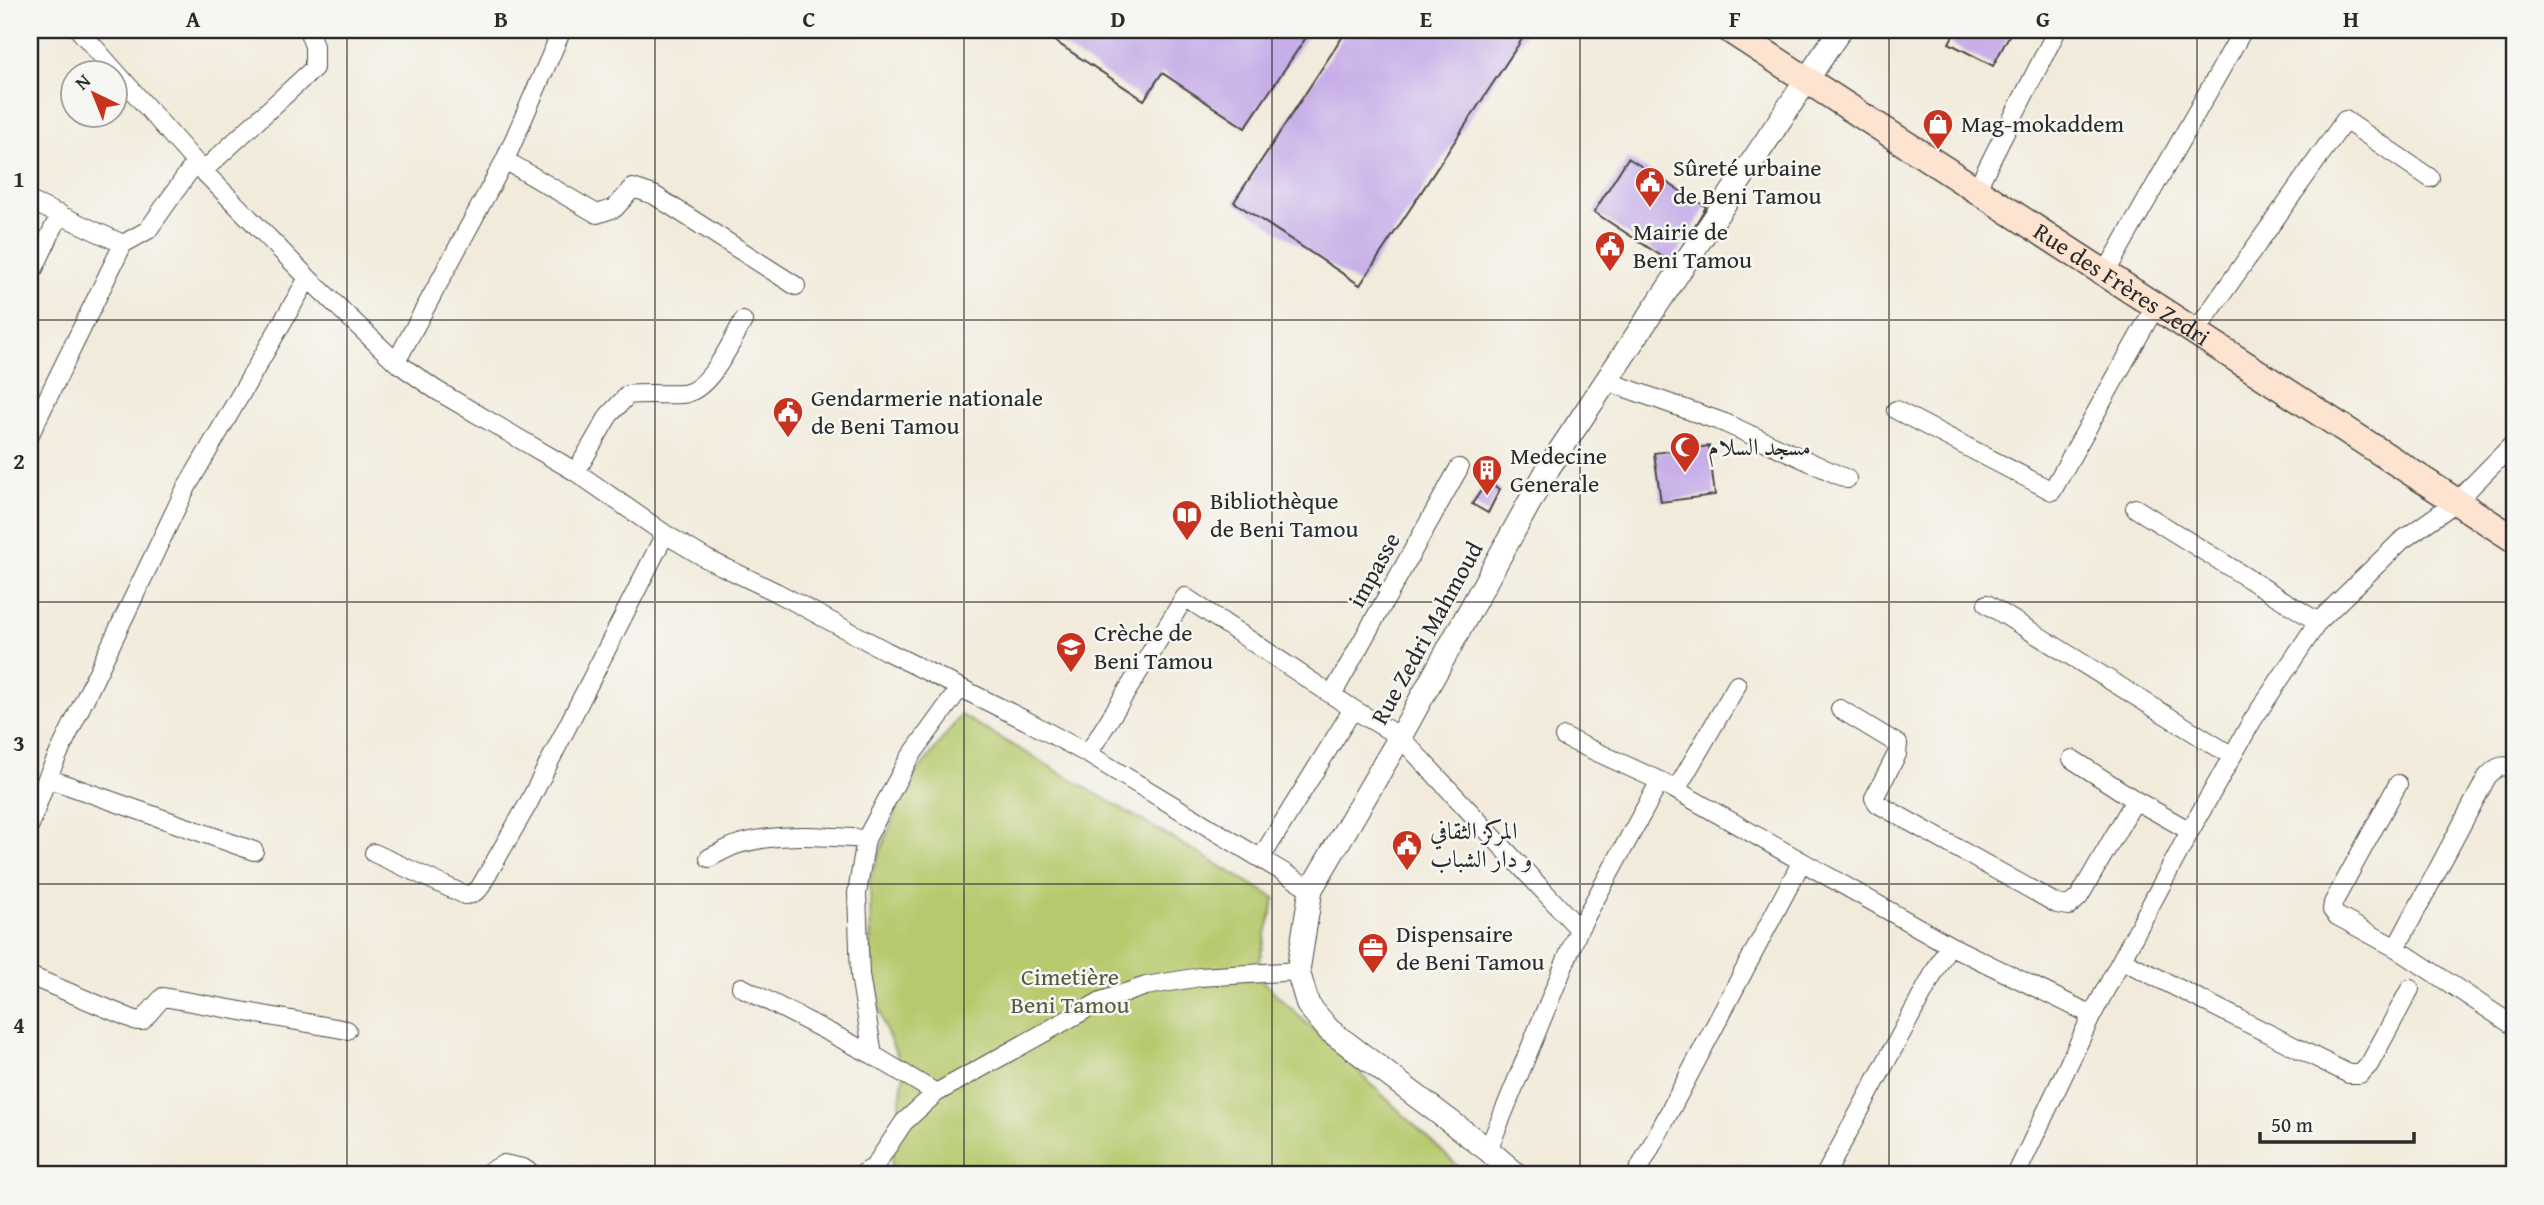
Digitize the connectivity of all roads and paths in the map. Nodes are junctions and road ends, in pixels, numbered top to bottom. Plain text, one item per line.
1 (79, 30) edge
2 (308, 30) edge
3 (562, 30) edge
4 (1730, 30) edge
5 (1840, 30) edge
6 (2057, 30) edge
7 (2243, 30) edge
8 (1806, 80) junction
9 (505, 160) junction
10 (199, 167) junction
11 (2430, 178) dead end
12 (1976, 190) junction
13 (30, 201) edge
14 (60, 214) junction
15 (123, 244) junction
16 (2105, 274) junction
17 (30, 276) edge
18 (307, 278) junction
19 (796, 286) dead end
20 (2155, 307) junction
21 (743, 321) dead end
22 (2196, 331) junction
23 (396, 362) junction
24 (1606, 381) junction
25 (1896, 410) dead end
26 (30, 434) edge
27 (2514, 443) edge
28 (1459, 468) dead end
29 (576, 472) junction
30 (1847, 479) dead end
31 (2456, 502) junction
32 (2134, 508) dead end
33 (665, 534) junction
34 (2514, 539) edge
35 (1987, 604) dead end
36 (2319, 622) junction
37 (1737, 685) dead end
38 (960, 688) junction
39 (1332, 695) junction
40 (1353, 709) junction
41 (1840, 709) dead end
42 (1400, 737) junction
43 (1564, 737) dead end
44 (1088, 754) junction
45 (2232, 755) junction
46 (2072, 760) dead end
47 (2514, 768) edge
48 (47, 778) junction
49 (2398, 784) dead end
50 (1668, 785) junction
51 (2135, 800) junction
52 (30, 825) edge
53 (2190, 831) junction
54 (866, 839) junction
55 (254, 851) dead end
56 (374, 853) dead end
57 (709, 858) dead end
58 (1261, 858) junction
59 (1801, 863) junction
60 (1311, 890) junction
61 (1579, 929) junction
62 (1949, 945) junction
63 (2396, 948) junction
64 (2122, 960) junction
65 (1298, 971) junction
66 (30, 976) edge
67 (741, 987) dead end
68 (2410, 989) dead end
69 (2092, 1015) junction
70 (2514, 1026) edge
71 (347, 1030) dead end
72 (873, 1055) junction
73 (936, 1093) junction
74 (1489, 1150) junction
75 (873, 1173) edge
76 (484, 1175) edge
77 (534, 1175) edge
78 (1517, 1175) edge
79 (1636, 1175) edge
80 (1825, 1175) edge
81 (2016, 1175) edge

1 - 10 street
2 - 10 street
3 - 9 street
4 - 8 main road, Rue des Frères Zedri
5 - 8 street, Rue Zedri Mahmoud
6 - 12 street
7 - 16 street
8 - 12 main road, Rue des Frères Zedri
8 - 24 street, Rue Zedri Mahmoud
9 - 19 street
9 - 23 street
10 - 15 street
10 - 18 street
11 - 22 street
12 - 16 main road, Rue des Frères Zedri
13 - 14 street
14 - 15 street
14 - 17 street
15 - 26 street
16 - 20 main road, Rue des Frères Zedri
18 - 23 street
18 - 48 street
20 - 22 main road, Rue des Frères Zedri
20 - 25 street
21 - 29 street
22 - 31 main road, Rue des Frères Zedri
23 - 29 street
24 - 30 street
24 - 42 street, Rue Zedri Mahmoud
27 - 31 street
28 - 39 street, impasse
29 - 33 street
31 - 34 main road, Rue des Frères Zedri
31 - 36 street
32 - 36 street
33 - 38 street
33 - 56 street
35 - 45 street
36 - 45 street
37 - 50 street
38 - 44 street
38 - 54 street
39 - 40 street
39 - 44 street
40 - 42 street
40 - 58 street
41 - 51 street
42 - 60 street, Rue Zedri Mahmoud
42 - 61 street
43 - 50 street
44 - 58 street
45 - 53 street
46 - 51 street
47 - 63 street
48 - 52 street
48 - 55 street
49 - 63 street
50 - 59 street
50 - 61 street
51 - 53 street
53 - 64 street
54 - 57 street
54 - 72 street
58 - 60 street
59 - 62 street
59 - 79 street
60 - 65 street, Rue Zedri Mahmoud
61 - 74 street
62 - 69 street
62 - 80 street
63 - 70 street
64 - 68 street
64 - 69 street
65 - 73 street
65 - 74 street, Rue Zedri Mahmoud
66 - 71 street
67 - 72 street
69 - 81 street
72 - 73 street
73 - 75 street
74 - 78 street, Rue Zedri Mahmoud
76 - 77 street

